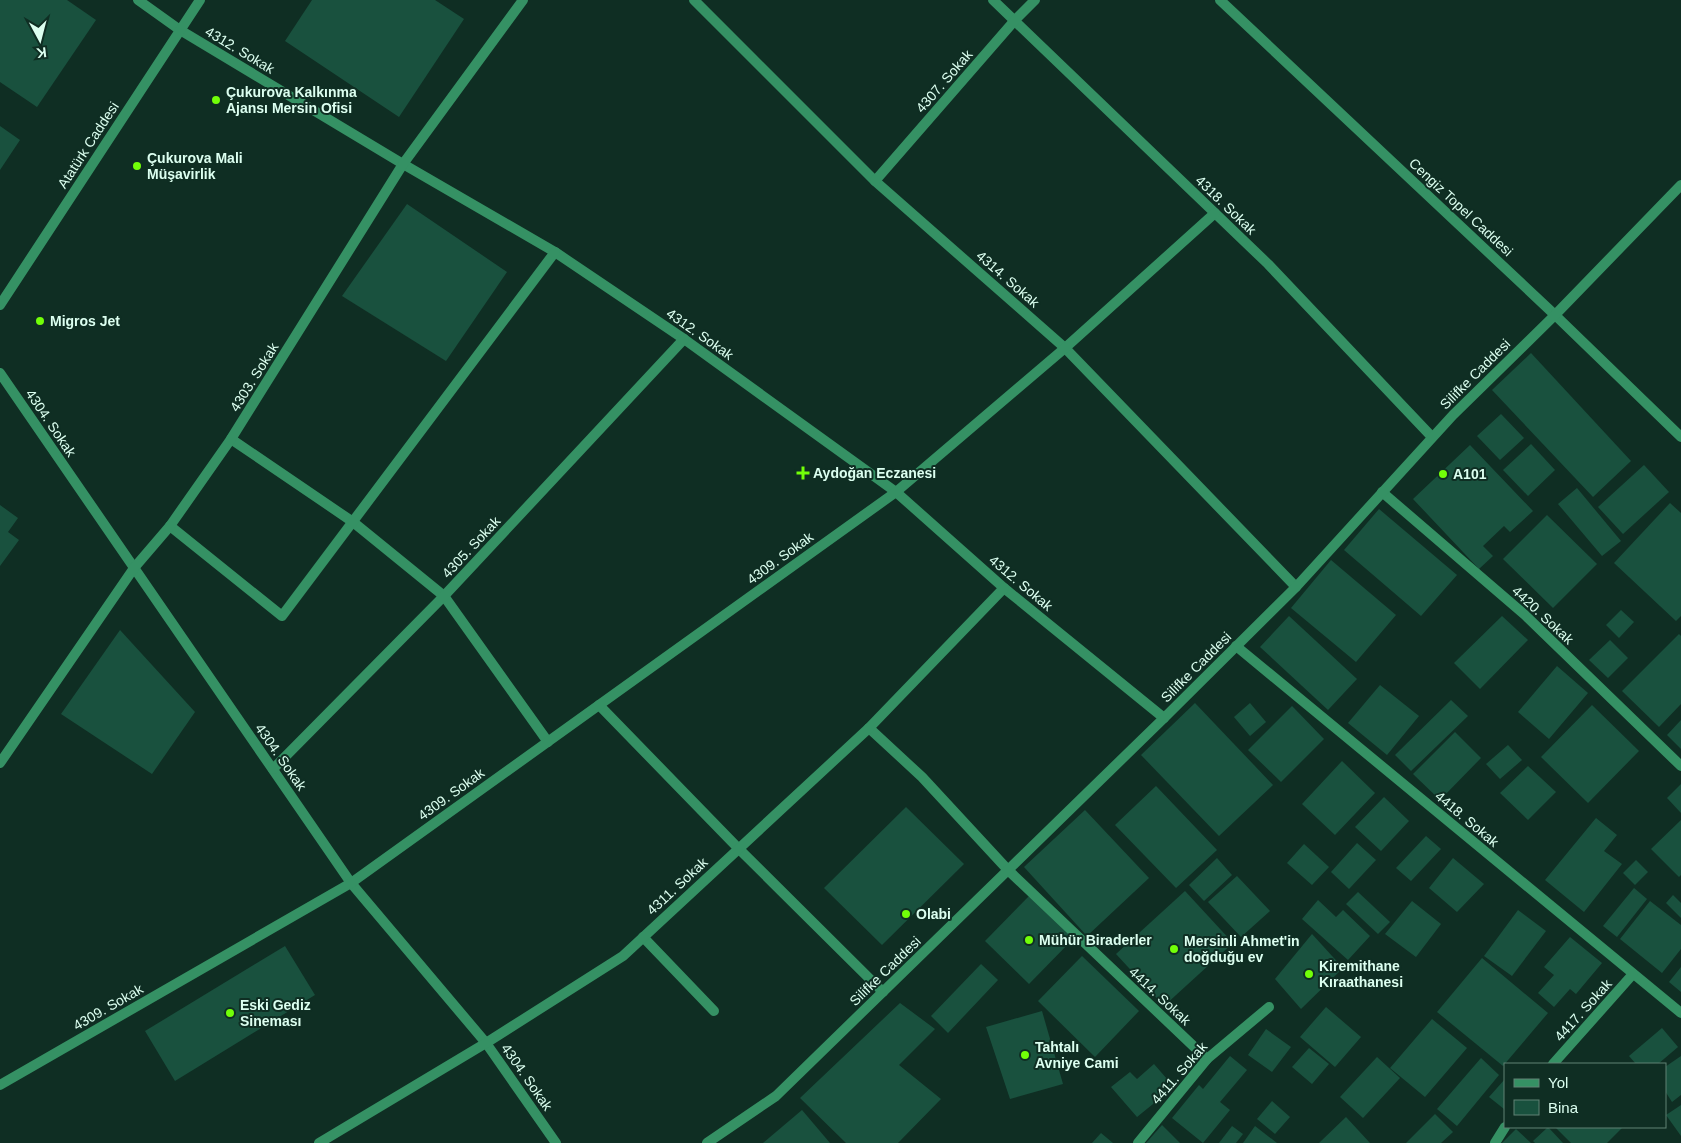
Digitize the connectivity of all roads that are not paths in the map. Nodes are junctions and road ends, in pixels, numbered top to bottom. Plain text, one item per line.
1 (138, 0) edge
2 (200, 0) edge
3 (523, 0) edge
4 (694, 0) edge
5 (993, 0) edge
6 (1035, 0) edge
7 (1220, 0) edge
8 (1015, 20) junction
9 (180, 30) junction
10 (403, 164) junction
11 (875, 181) junction
12 (1681, 185) edge
13 (1215, 213) junction
14 (555, 252) junction
15 (0, 305) edge
16 (1555, 314) junction
17 (684, 339) junction
18 (1065, 348) junction
19 (0, 373) edge
20 (1432, 437) junction
21 (1681, 438) edge
22 (232, 439) junction
23 (896, 492) junction
24 (1382, 492) junction
25 (353, 522) junction
26 (170, 526) junction
27 (134, 568) junction
28 (1296, 587) junction
29 (1004, 588) junction
30 (444, 596) junction
31 (1236, 646) junction
32 (599, 705) junction
33 (1164, 718) junction
34 (869, 728) junction
35 (548, 742) junction
36 (0, 763) edge
37 (1681, 766) edge
38 (273, 769) junction
39 (738, 848) junction
40 (1008, 870) junction
41 (351, 883) junction
42 (643, 937) junction
43 (1633, 974) junction
44 (884, 992) junction
45 (1269, 1007) dead end
46 (714, 1011) dead end
47 (1681, 1013) edge
48 (486, 1043) junction
49 (1207, 1058) junction
50 (1554, 1063) edge
51 (0, 1085) edge
52 (1504, 1128) edge
53 (319, 1143) edge
54 (556, 1143) edge
55 (706, 1143) edge
56 (1138, 1143) edge
57 (1496, 1143) edge

1 - 9 street, 4312. Sokak
2 - 9 street, Atatürk Caddesi
3 - 10 street, 4303. Sokak
4 - 11 street, 4314. Sokak
5 - 8 street, 4318. Sokak
6 - 8 street, 4307. Sokak
7 - 16 street, Cengiz Topel Caddesi
8 - 11 street, 4307. Sokak
8 - 13 street, 4318. Sokak
9 - 10 street, 4312. Sokak
9 - 15 street, Atatürk Caddesi
10 - 14 street, 4312. Sokak
10 - 22 street, 4303. Sokak
11 - 18 street, 4314. Sokak
12 - 16 street, Silifke Caddesi
13 - 18 street, 4309. Sokak
13 - 20 street, 4318. Sokak
14 - 17 street, 4312. Sokak
14 - 25 street
16 - 20 street, Silifke Caddesi
16 - 21 street, Cengiz Topel Caddesi
17 - 23 street, 4312. Sokak
17 - 30 street, 4305. Sokak
18 - 23 street, 4309. Sokak
18 - 28 street, 4314. Sokak
19 - 27 street, 4304. Sokak
20 - 24 street, Silifke Caddesi
22 - 25 street
22 - 26 street, 4303. Sokak
23 - 29 street, 4312. Sokak
23 - 32 street, 4309. Sokak
24 - 28 street, Silifke Caddesi
24 - 37 street, 4420. Sokak
25 - 26 street
25 - 30 street
26 - 27 street, 4303. Sokak
27 - 36 street, 4303. Sokak
27 - 38 street, 4304. Sokak
28 - 31 street, Silifke Caddesi
29 - 33 street, 4312. Sokak
29 - 34 street, 4311. Sokak
30 - 35 street
30 - 38 street, 4305. Sokak
31 - 33 street, Silifke Caddesi
31 - 43 street, 4418. Sokak
32 - 35 street, 4309. Sokak
32 - 39 street
33 - 40 street, Silifke Caddesi
34 - 39 street, 4311. Sokak
34 - 40 street, 4414. Sokak
35 - 41 street, 4309. Sokak
38 - 41 street, 4304. Sokak
39 - 42 street, 4311. Sokak
39 - 44 street
40 - 44 street, Silifke Caddesi
40 - 49 street, 4414. Sokak
41 - 48 street, 4304. Sokak
41 - 51 street, 4309. Sokak
42 - 46 street
42 - 48 street, 4311. Sokak
43 - 47 street, 4418. Sokak
43 - 50 street, 4417. Sokak
44 - 55 street, Silifke Caddesi
45 - 49 street, 4411. Sokak
48 - 53 street, 4311. Sokak
48 - 54 street, 4304. Sokak
49 - 56 street, 4411. Sokak
52 - 57 street

